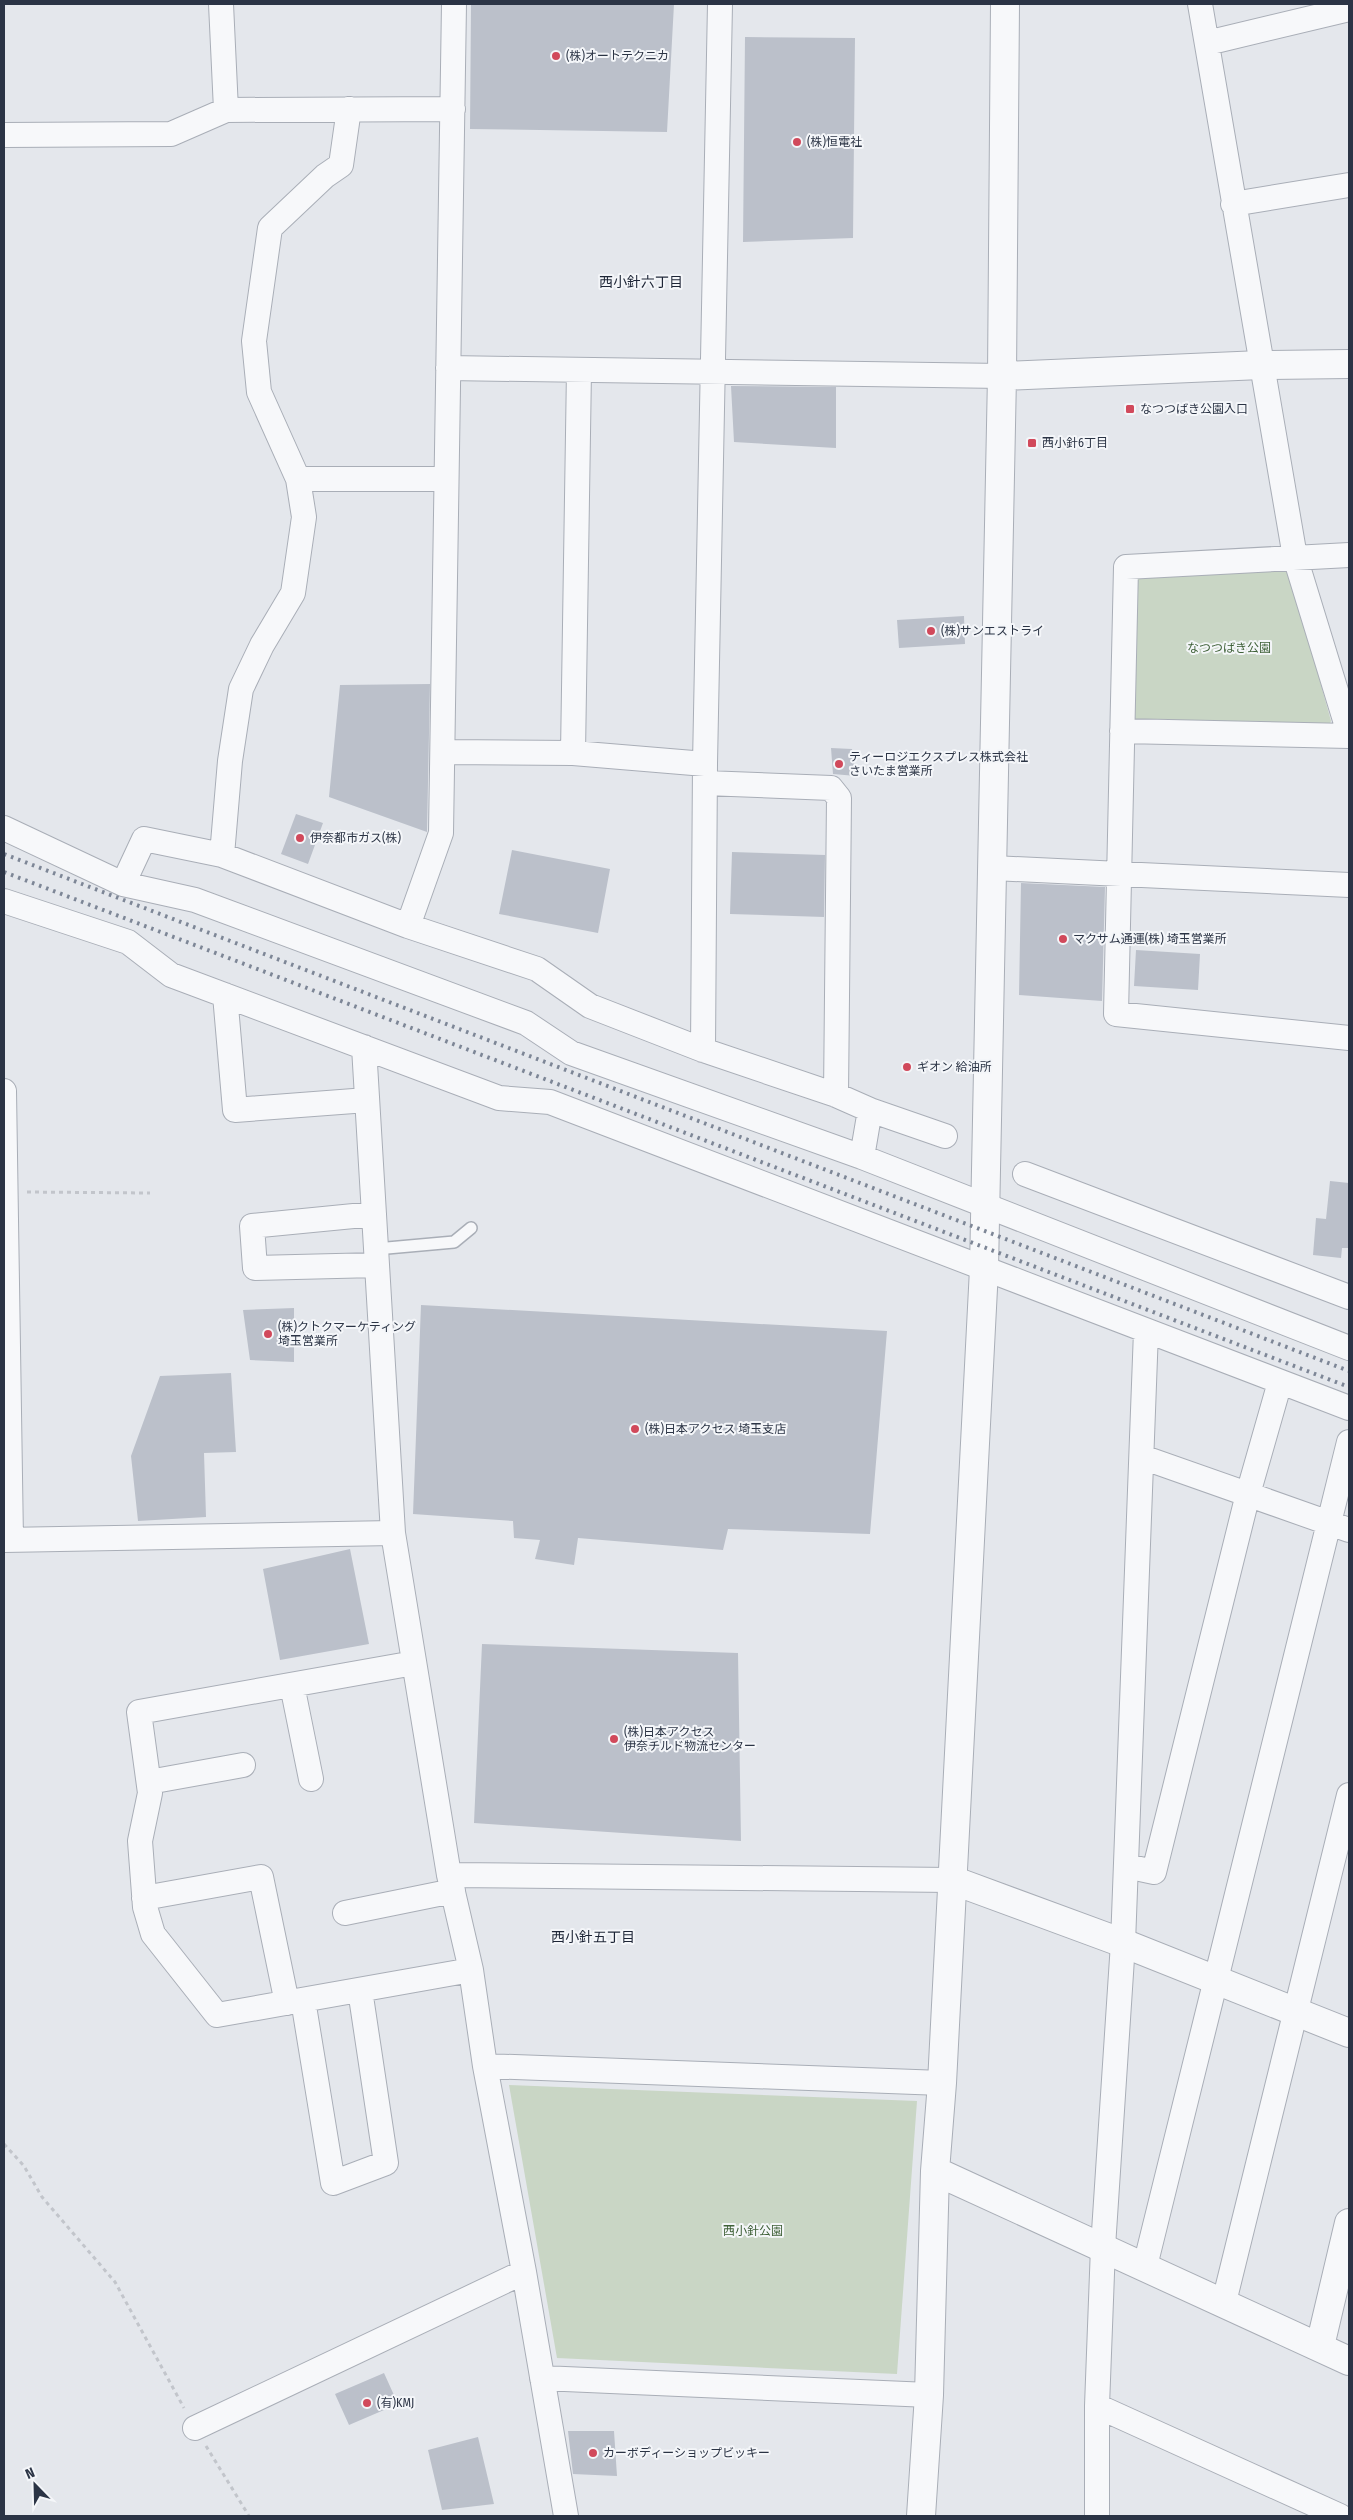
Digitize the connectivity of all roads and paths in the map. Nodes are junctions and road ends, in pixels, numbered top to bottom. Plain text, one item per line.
1 (222, 4) edge
2 (454, 4) edge
3 (720, 4) edge
4 (1005, 4) edge
5 (1200, 4) edge
6 (1349, 9) edge
7 (1207, 43) junction
8 (349, 109) junction
9 (453, 109) junction
10 (226, 110) junction
11 (4, 135) edge
12 (1349, 186) edge
13 (1233, 204) junction
14 (1349, 364) edge
15 (1261, 365) junction
16 (448, 368) junction
17 (579, 370) junction
18 (714, 372) junction
19 (1002, 376) junction
20 (298, 479) junction
21 (445, 479) junction
22 (1349, 555) edge
23 (1295, 557) junction
24 (1122, 731) junction
25 (1349, 735) edge
26 (443, 752) junction
27 (573, 753) junction
28 (705, 774) junction
29 (4, 828) edge
30 (222, 855) junction
31 (993, 868) junction
32 (1118, 874) junction
33 (123, 884) junction
34 (1349, 885) edge
35 (4, 900) edge
36 (408, 926) junction
37 (225, 995) junction
38 (1349, 1038) edge
39 (364, 1047) junction
40 (703, 1050) junction
41 (4, 1092) edge
42 (836, 1095) junction
43 (367, 1100) junction
44 (870, 1110) junction
45 (945, 1136) dead end
46 (862, 1157) junction
47 (1026, 1174) dead end
48 (6, 1192) junction
49 (150, 1193) dead end
50 (985, 1203) junction
51 (374, 1214) junction
52 (471, 1228) dead end
53 (376, 1257) junction
54 (984, 1269) junction
55 (1349, 1297) edge
56 (1146, 1331) junction
57 (1349, 1348) edge
58 (1280, 1382) junction
59 (1349, 1408) edge
60 (1349, 1442) edge
61 (1142, 1457) junction
62 (1248, 1494) junction
63 (1339, 1526) edge
64 (392, 1533) junction
65 (7, 1540) edge
66 (414, 1663) junction
67 (292, 1685) junction
68 (243, 1765) dead end
69 (311, 1779) dead end
70 (149, 1782) junction
71 (1349, 1795) edge
72 (1126, 1866) junction
73 (952, 1880) junction
74 (451, 1883) junction
75 (144, 1898) junction
76 (345, 1913) dead end
77 (1123, 1943) junction
78 (471, 1970) junction
79 (1216, 1980) junction
80 (360, 1990) junction
81 (295, 2002) junction
82 (1295, 2011) junction
83 (1349, 2033) edge
84 (485, 2066) junction
85 (942, 2084) junction
86 (4, 2144) edge
87 (935, 2171) junction
88 (1349, 2223) edge
89 (1104, 2247) junction
90 (1145, 2266) junction
91 (524, 2272) junction
92 (1224, 2302) junction
93 (1320, 2346) junction
94 (1349, 2361) edge
95 (542, 2378) junction
96 (929, 2395) junction
97 (1097, 2406) junction
98 (195, 2428) junction
99 (249, 2516) edge
100 (566, 2516) edge
101 (921, 2516) edge
102 (1097, 2516) edge
103 (1340, 2516) edge

1 - 10 street
2 - 9 street
3 - 18 street
4 - 19 street
5 - 7 street
6 - 7 street
7 - 13 street
8 - 9 street
8 - 10 street
8 - 20 street
9 - 16 street
10 - 11 street
12 - 13 street
13 - 15 street
14 - 15 street
15 - 19 street
15 - 23 street
16 - 17 street
16 - 21 street
17 - 18 street
17 - 27 street
18 - 19 street
18 - 28 street
19 - 31 street
20 - 21 street
20 - 30 street
21 - 26 street
22 - 23 street
23 - 24 street
23 - 25 street
24 - 25 street
24 - 32 street
26 - 27 street
26 - 36 street
27 - 28 street
28 - 40 street
28 - 42 street
29 - 33 street
30 - 33 street
30 - 36 street
31 - 32 street
31 - 50 street
32 - 34 street
32 - 38 street
33 - 46 street
35 - 37 street
36 - 40 street
37 - 39 street
37 - 43 street
39 - 43 street
39 - 54 street
40 - 42 street
41 - 48 street
42 - 44 street
43 - 51 street
44 - 45 street
44 - 46 street
46 - 50 street
47 - 55 street
48 - 49 path
48 - 65 street
50 - 54 street
50 - 57 street
51 - 53 street
51 - 53 street
52 - 53 lane
53 - 64 street
54 - 56 street
54 - 73 street
56 - 58 street
56 - 61 street
58 - 59 street
58 - 62 street
60 - 63 street
61 - 62 street
61 - 72 street
62 - 63 street
62 - 72 street
63 - 79 street
64 - 65 street
64 - 66 street
66 - 67 street
66 - 74 street
67 - 69 street
67 - 70 street
68 - 70 street
70 - 75 street
71 - 82 street
72 - 77 street
73 - 74 street
73 - 77 street
73 - 85 street
74 - 76 street
74 - 78 street
75 - 81 street
75 - 81 street
77 - 79 street
77 - 89 street
78 - 80 street
78 - 84 street
79 - 82 street
79 - 90 street
80 - 81 street
80 - 81 street
82 - 83 street
82 - 92 street
84 - 85 street
84 - 91 street
85 - 87 street
86 - 98 path
87 - 89 street
87 - 96 street
88 - 93 street
89 - 90 street
89 - 97 street
90 - 92 street
91 - 95 street
91 - 98 street
92 - 93 street
93 - 94 street
95 - 96 street
95 - 100 street
96 - 101 street
97 - 102 street
97 - 103 street
98 - 99 path

